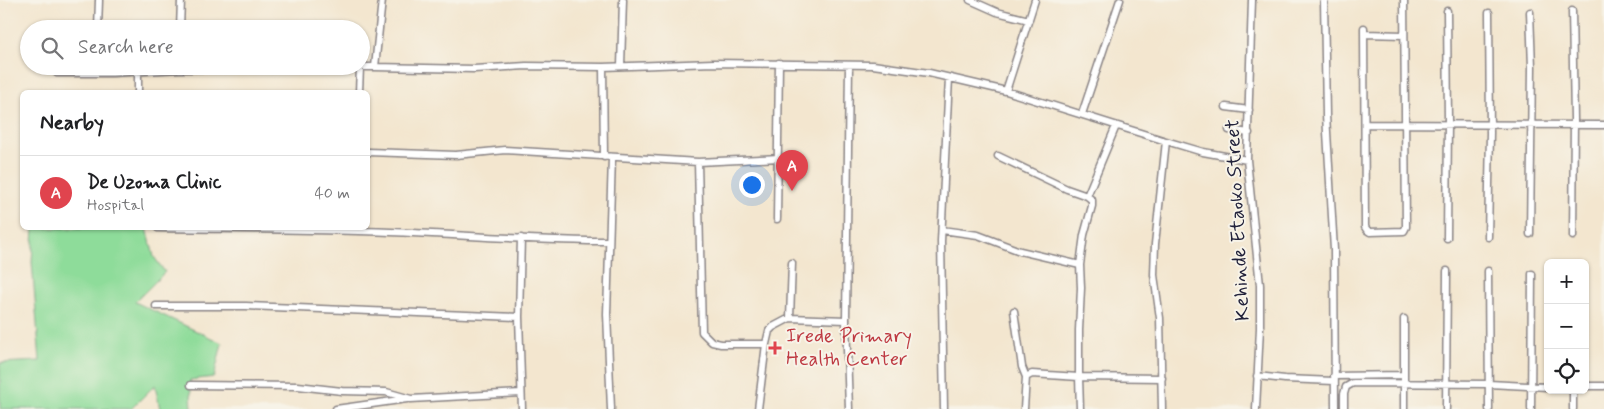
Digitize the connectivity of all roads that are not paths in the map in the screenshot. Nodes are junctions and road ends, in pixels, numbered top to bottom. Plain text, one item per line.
1 (99, 0) edge
2 (181, 0) edge
3 (382, 0) edge
4 (623, 0) edge
5 (970, 0) edge
6 (1035, 0) edge
7 (1120, 0) edge
8 (1252, 0) edge
9 (1324, 0) edge
10 (1404, 0) edge
11 (1447, 11) dead end
12 (1572, 11) dead end
13 (1530, 12) dead end
14 (1489, 13) dead end
15 (98, 20) edge
16 (180, 20) edge
17 (1029, 20) junction
18 (1404, 35) junction
19 (779, 63) junction
20 (848, 65) junction
21 (622, 66) junction
22 (370, 67) edge
23 (375, 67) junction
24 (603, 67) junction
25 (138, 75) edge
26 (360, 75) edge
27 (949, 78) junction
28 (138, 90) edge
29 (359, 90) edge
30 (1006, 92) junction
31 (1226, 108) dead end
32 (1249, 110) junction
33 (1082, 114) junction
34 (1366, 124) junction
35 (1405, 125) junction
36 (1448, 125) junction
37 (1490, 125) junction
38 (1531, 125) junction
39 (1574, 125) junction
40 (1604, 125) edge
41 (1116, 126) junction
42 (1228, 130) dead end
43 (1249, 133) junction
44 (1166, 141) junction
45 (370, 152) edge
46 (998, 156) dead end
47 (604, 158) junction
48 (612, 158) junction
49 (779, 158) junction
50 (1247, 160) junction
51 (698, 162) junction
52 (1087, 196) junction
53 (777, 219) dead end
54 (370, 230) edge
55 (942, 230) junction
56 (1530, 234) dead end
57 (1573, 236) dead end
58 (1488, 237) dead end
59 (521, 238) junction
60 (1447, 238) dead end
61 (609, 241) junction
62 (792, 263) dead end
63 (1080, 265) junction
64 (1447, 271) dead end
65 (1488, 271) dead end
66 (1532, 274) dead end
67 (156, 306) dead end
68 (1014, 311) dead end
69 (519, 317) junction
70 (790, 318) junction
71 (1404, 319) dead end
72 (846, 320) junction
73 (766, 344) junction
74 (1404, 375) junction
75 (1257, 376) junction
76 (1026, 377) junction
77 (1079, 377) junction
78 (1162, 378) junction
79 (1334, 378) junction
80 (1447, 384) junction
81 (1489, 384) junction
82 (191, 385) dead end
83 (1404, 385) junction
84 (1589, 386) edge
85 (1604, 386) edge
86 (1530, 387) junction
87 (1544, 387) edge
88 (521, 393) junction
89 (1572, 394) edge
90 (411, 399) junction
91 (336, 409) edge
92 (522, 409) edge
93 (612, 409) edge
94 (758, 409) edge
95 (849, 409) edge
96 (944, 409) edge
97 (1024, 409) edge
98 (1080, 409) edge
99 (1162, 409) edge
100 (1256, 409) edge
101 (1335, 409) edge
102 (1344, 409) edge
103 (1404, 409) edge
104 (1446, 409) edge
105 (1489, 409) edge
106 (1531, 409) edge
107 (1573, 409) edge

1 - 15 street
2 - 16 street
3 - 23 street
4 - 21 street
5 - 17 street
6 - 17 street
7 - 33 street
8 - 32 street, Kehinde Etaoko Street
9 - 79 street
10 - 18 street
11 - 36 street
12 - 39 street
13 - 38 street
14 - 37 street
17 - 30 street
18 - 34 street
18 - 35 street
19 - 20 street
19 - 21 street
19 - 49 street
20 - 27 street
20 - 72 street
21 - 24 street
22 - 23 street
23 - 24 street
24 - 47 street
25 - 28 street
26 - 29 street
27 - 30 street
27 - 55 street
30 - 33 street
31 - 32 street
32 - 43 street, Kehinde Etaoko Street
33 - 41 street
34 - 35 street
34 - 35 street
35 - 36 street
36 - 37 street
36 - 60 street
37 - 38 street
37 - 58 street
38 - 39 street
38 - 56 street
39 - 40 street
39 - 57 street
41 - 44 street
41 - 52 street
42 - 43 street
43 - 50 street, Kehinde Etaoko Street
44 - 50 street
44 - 78 street
45 - 47 street
46 - 52 street
47 - 48 street
48 - 51 street
48 - 61 street
49 - 51 street
49 - 53 street
50 - 75 street, Kehinde Etaoko Street
51 - 73 street
52 - 63 street
54 - 59 street
55 - 63 street
55 - 96 street
59 - 61 street
59 - 69 street
61 - 93 street
62 - 70 street
63 - 77 street
64 - 80 street
65 - 81 street
66 - 86 street
67 - 69 street
68 - 76 street
69 - 88 street
70 - 72 street
70 - 73 street
71 - 74 street
72 - 95 street
73 - 94 street
74 - 79 street
74 - 83 street
75 - 79 street
75 - 100 street, Kehinde Etaoko Street
76 - 77 street
76 - 97 street
77 - 78 street
77 - 98 street
78 - 99 street
79 - 101 street
80 - 81 street
80 - 83 street
80 - 104 street
81 - 86 street
81 - 105 street
82 - 90 street
83 - 102 street
83 - 103 street
84 - 85 street
86 - 87 street
86 - 106 street
88 - 90 street
88 - 92 street
89 - 107 street
90 - 91 street

